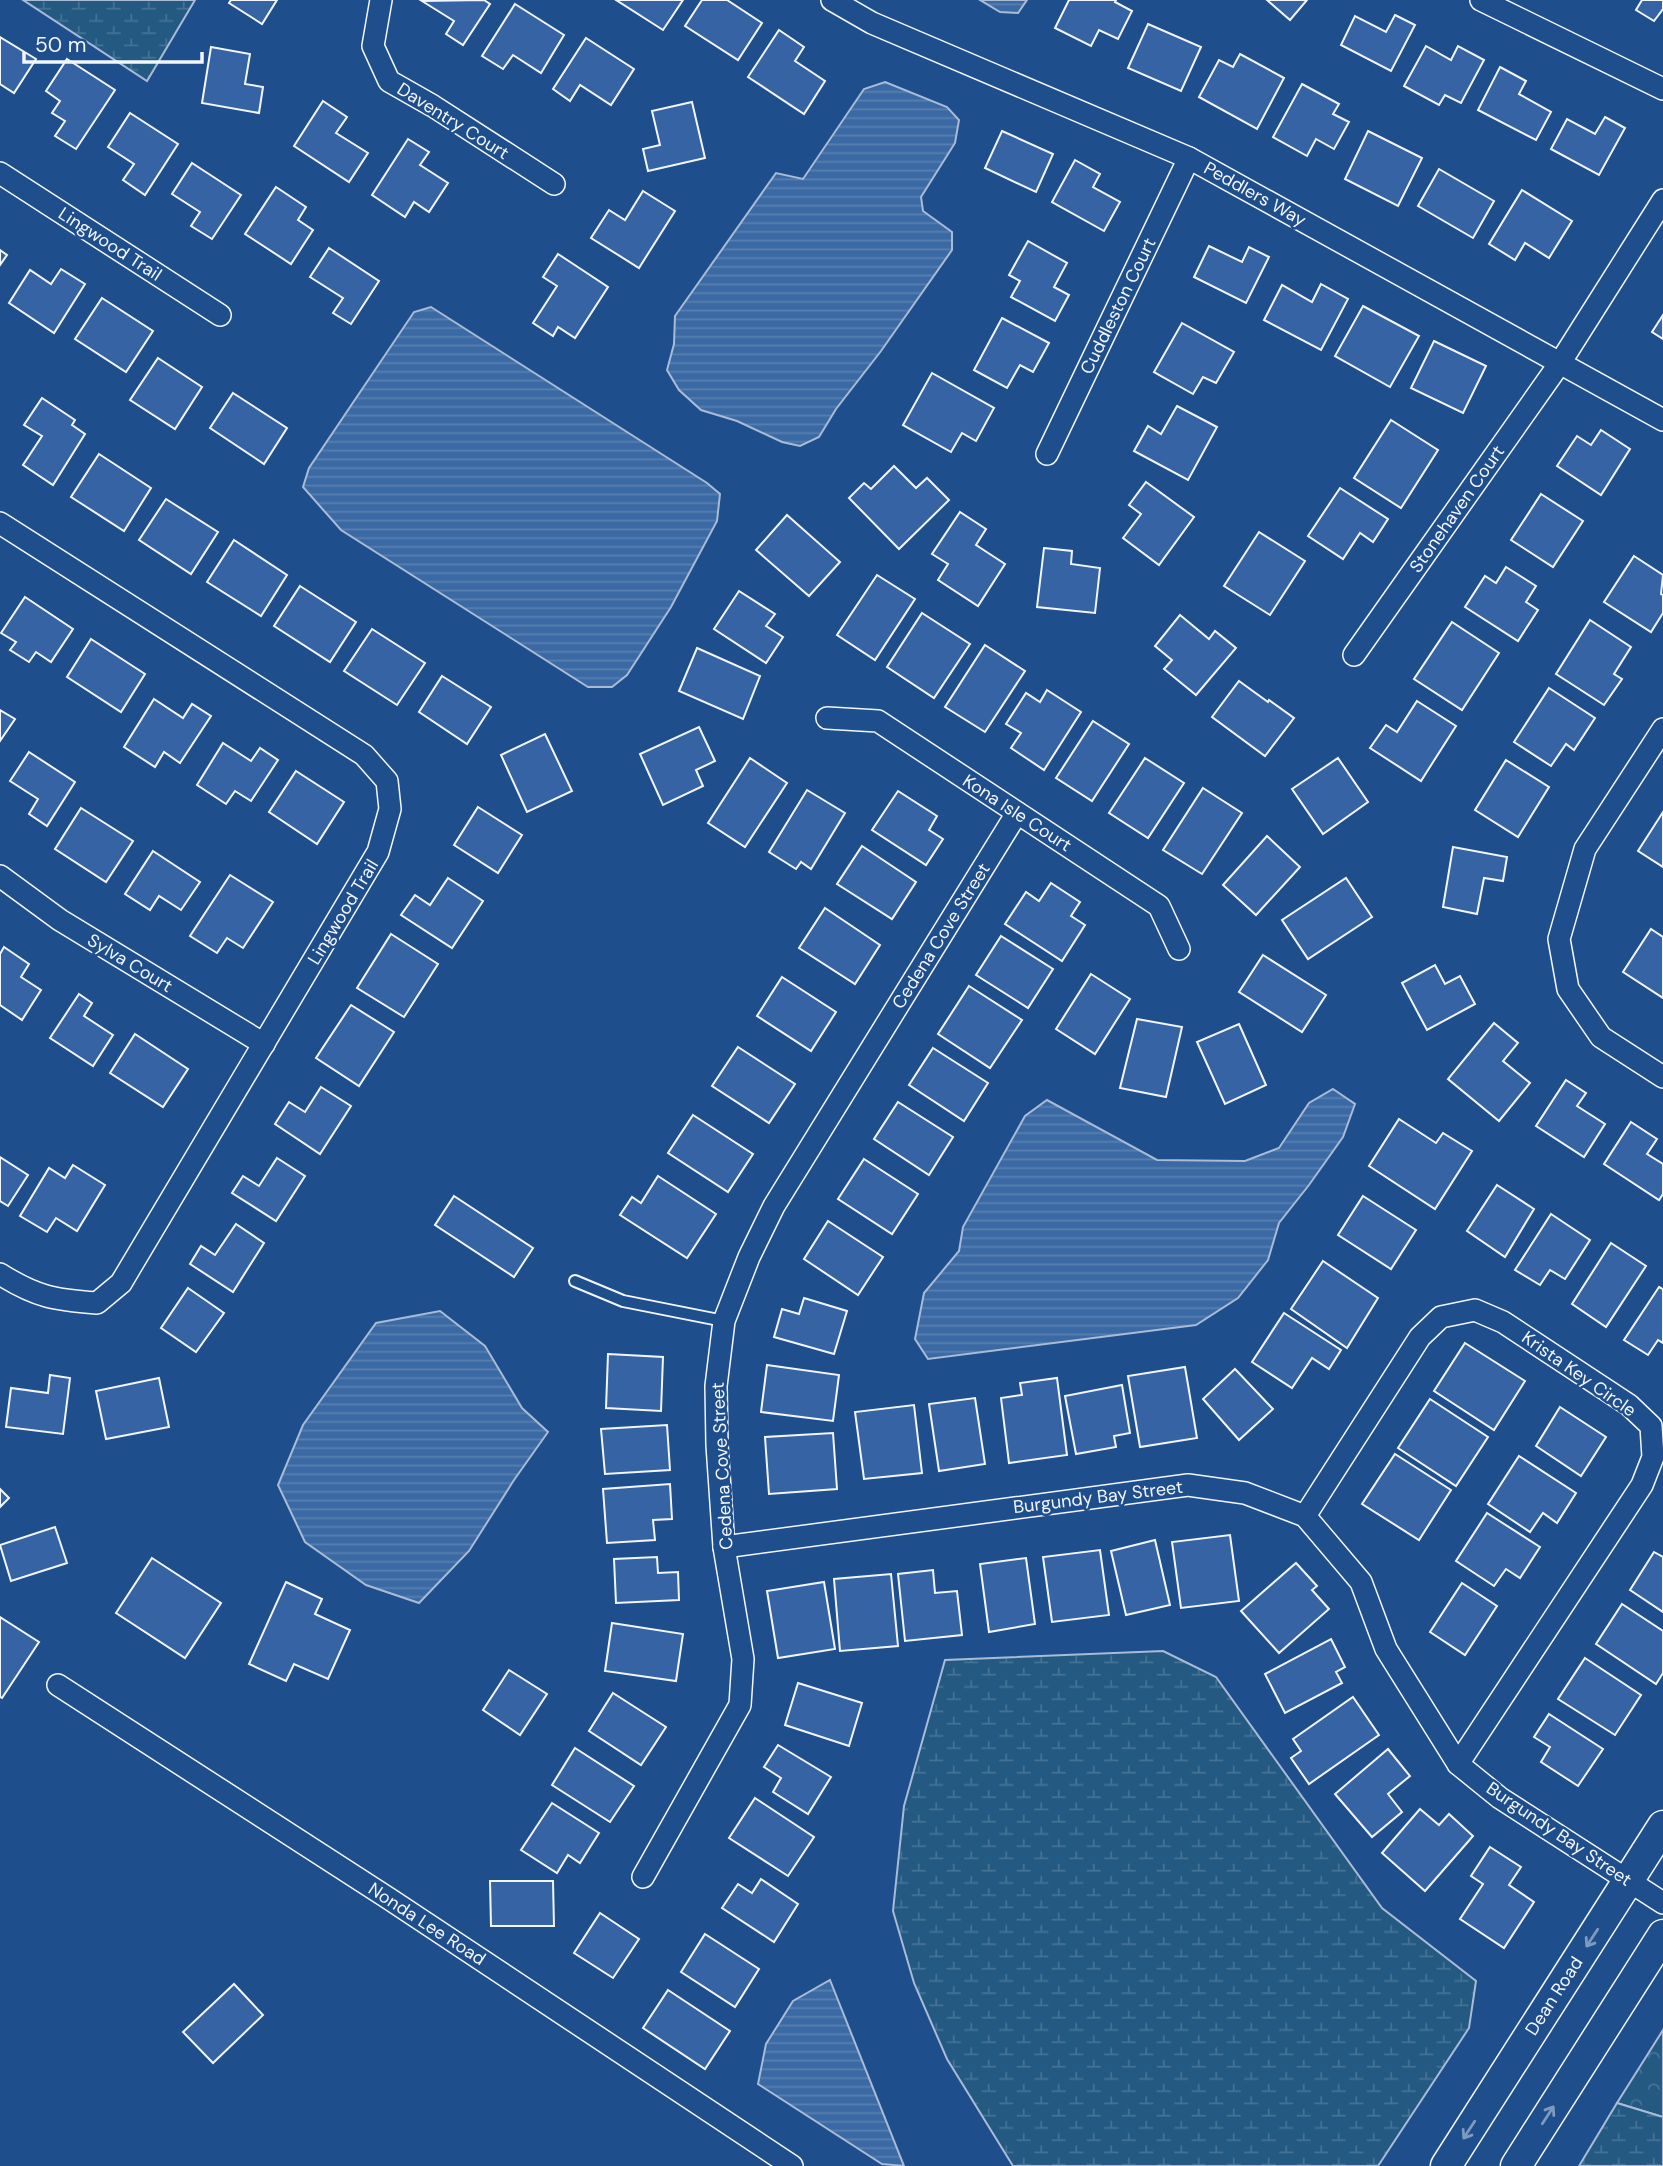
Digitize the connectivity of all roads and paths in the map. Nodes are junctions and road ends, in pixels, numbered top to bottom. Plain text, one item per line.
1 (381, 0) edge
2 (831, 0) edge
3 (1481, 0) edge
4 (1663, 89) edge
5 (1189, 158) junction
6 (0, 173) edge
7 (554, 184) dead end
8 (1663, 200) edge
9 (219, 315) dead end
10 (1560, 363) junction
11 (1663, 421) edge
12 (1048, 454) dead end
13 (0, 523) edge
14 (1354, 655) dead end
15 (827, 718) dead end
16 (1661, 734) edge
17 (1017, 813) junction
18 (0, 876) edge
19 (1179, 948) dead end
20 (264, 1044) junction
21 (1663, 1077) edge
22 (0, 1273) edge
23 (575, 1281) dead end
24 (724, 1321) junction
25 (1305, 1516) junction
26 (724, 1547) junction
27 (58, 1685) dead end
28 (1458, 1765) junction
29 (1663, 1826) edge
30 (643, 1877) dead end
31 (1628, 1881) junction
32 (1663, 1903) edge
33 (1663, 1936) edge
34 (792, 2166) edge
35 (1446, 2166) edge
36 (1516, 2166) edge

1 - 7 street, Daventry Court
2 - 5 street, Peddlers Way
3 - 4 street
5 - 10 street, Peddlers Way
5 - 12 street, Cuddleston Court
6 - 9 street, Lingwood Trail
8 - 10 street, Stonehaven Court
10 - 11 street, Peddlers Way
10 - 14 street, Stonehaven Court
13 - 20 street, Lingwood Trail
15 - 17 street, Kona Isle Court
16 - 21 street
17 - 19 street, Kona Isle Court
17 - 24 street, Cedena Cove Street
18 - 20 street, Sylva Court
20 - 22 street, Lingwood Trail
23 - 24 lane
24 - 26 street, Cedena Cove Street
25 - 26 street, Burgundy Bay Street
25 - 28 street, Burgundy Bay Street
25 - 28 street, Krista Key Circle
26 - 30 street, Cedena Cove Street
27 - 34 street, Nonda Lee Road
28 - 31 street, Burgundy Bay Street
29 - 31 main road, Dean Road
31 - 32 street, Burgundy Bay Street
31 -> 35 main road, Dean Road
36 -> 33 main road

